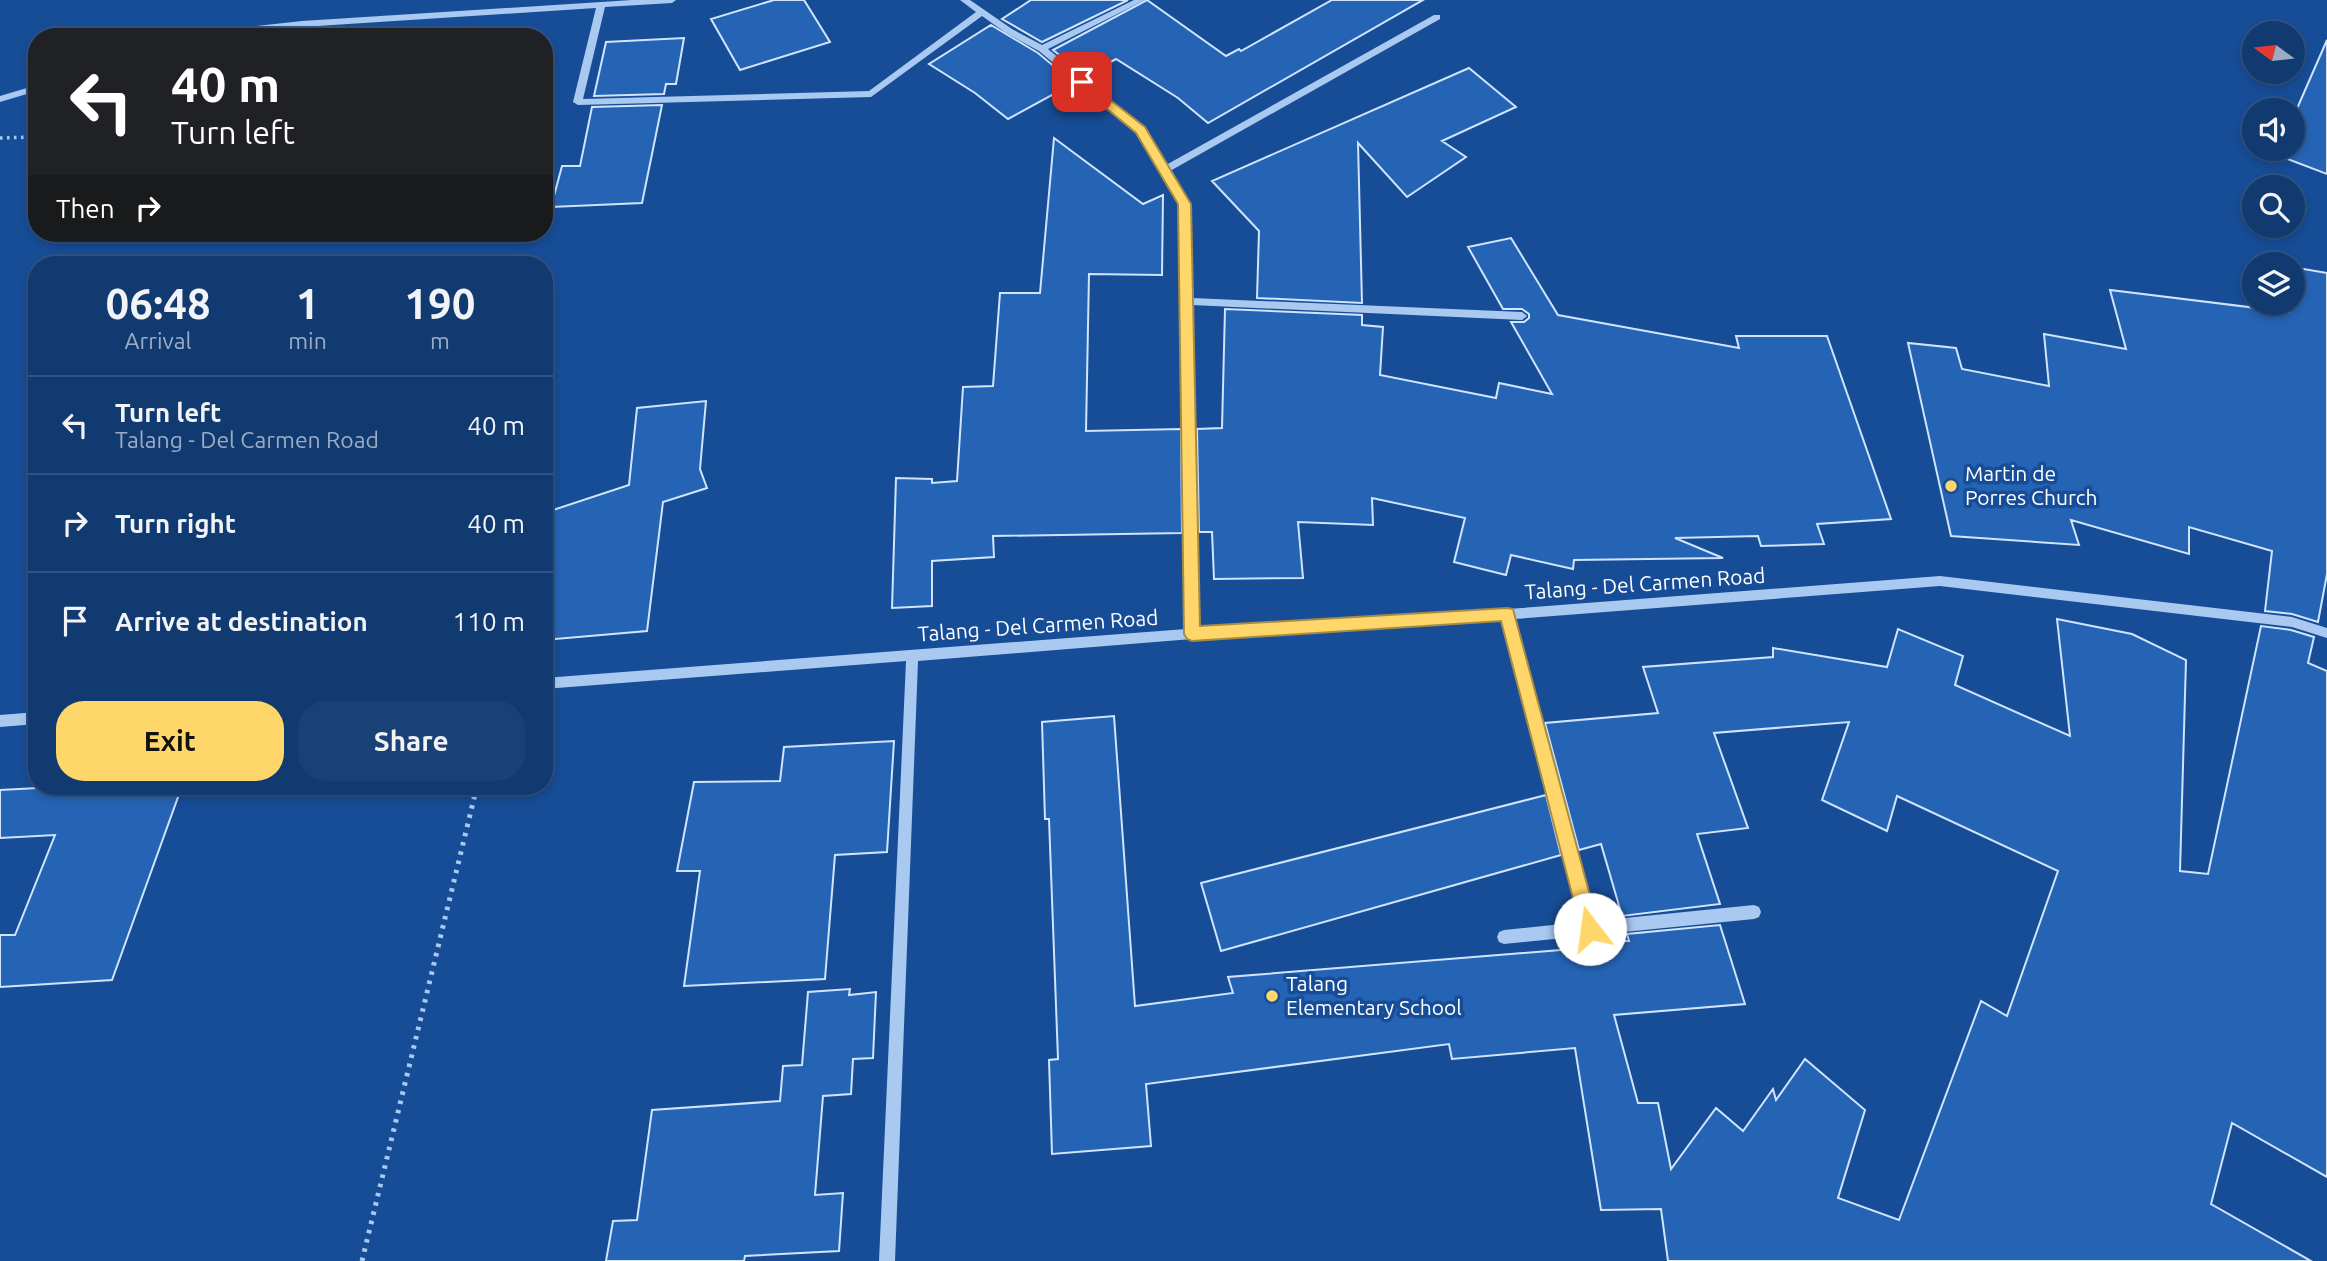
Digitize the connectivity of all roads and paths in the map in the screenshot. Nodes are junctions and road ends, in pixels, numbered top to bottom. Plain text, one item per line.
1 (672, 0) edge
2 (964, 0) edge
3 (1141, 0) edge
4 (601, 4) junction
5 (982, 12) junction
6 (1437, 17) dead end
7 (266, 28) edge
8 (1042, 50) junction
9 (28, 91) edge
10 (0, 99) edge
11 (28, 137) edge
12 (0, 138) edge
13 (1164, 170) junction
14 (1186, 301) junction
15 (1522, 316) dead end
16 (1507, 614) junction
17 (2327, 633) edge
18 (1192, 634) junction
19 (912, 655) junction
20 (553, 683) edge
21 (28, 719) edge
22 (0, 721) edge
23 (475, 795) edge
24 (1755, 912) dead end
25 (1590, 929) junction
26 (1504, 937) dead end
27 (362, 1261) edge
28 (887, 1261) edge

1 - 4 street
2 - 5 street
3 - 8 street
4 - 5 street
4 - 7 street
5 - 8 street
6 - 13 street
8 - 13 street
9 - 10 street
11 - 12 path
13 - 14 street
14 - 15 street
14 - 18 street
16 - 17 street, Talang - Del Carmen Road
16 - 18 street, Talang - Del Carmen Road
16 - 25 street
18 - 19 street, Talang - Del Carmen Road
19 - 20 street, Talang - Del Carmen Road
19 - 28 street
21 - 22 street
23 - 27 path
24 - 25 street
25 - 26 street

